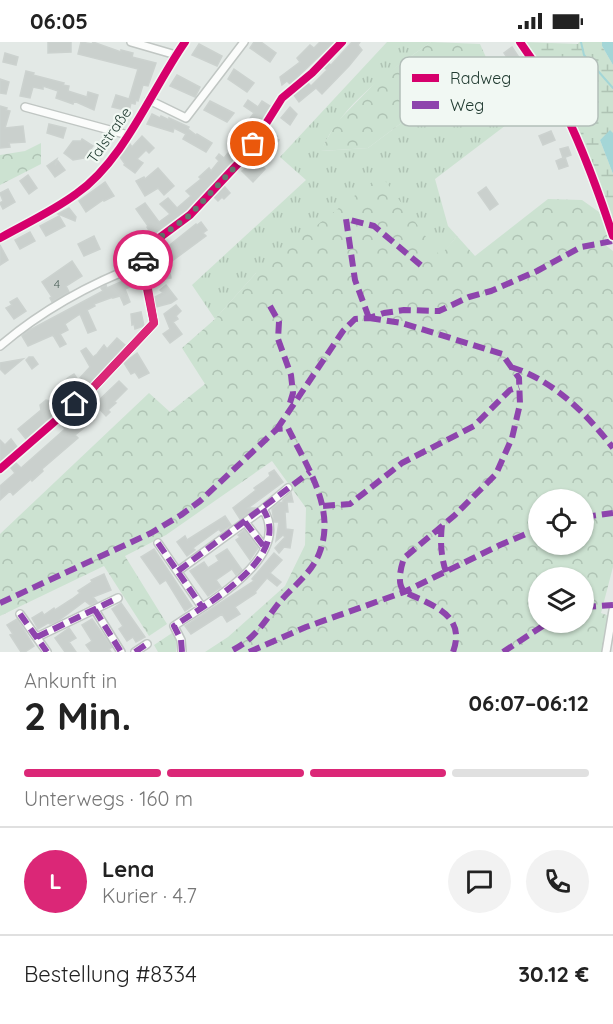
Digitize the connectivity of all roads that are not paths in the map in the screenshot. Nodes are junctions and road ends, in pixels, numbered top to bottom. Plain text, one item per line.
1 (131, 42) edge
2 (185, 42) edge
3 (244, 42) edge
4 (342, 42) edge
5 (520, 42) edge
6 (176, 55) junction
7 (530, 57) edge
8 (149, 100) junction
9 (26, 107) dead end
10 (572, 126) edge
11 (128, 135) junction
12 (613, 236) edge
13 (0, 238) edge
14 (142, 264) junction
15 (0, 346) edge
16 (0, 469) edge
17 (288, 488) dead end
18 (263, 509) junction
19 (245, 522) junction
20 (158, 543) dead end
21 (265, 548) junction
22 (178, 571) junction
23 (118, 598) dead end
24 (202, 607) junction
25 (95, 610) junction
26 (613, 610) edge
27 (20, 614) dead end
28 (37, 637) junction
29 (147, 644) dead end
30 (47, 652) edge
31 (121, 652) edge
32 (135, 652) edge
33 (182, 652) edge
34 (606, 652) edge

1 - 6 street
2 - 6 street, Talstraße
3 - 8 street
4 - 14 street
5 - 7 street
6 - 8 street, Talstraße
8 - 11 street, Talstraße
9 - 11 street
10 - 12 street
11 - 13 street, Talstraße
14 - 15 street
14 - 16 street
17 - 18 street
18 - 19 street
18 - 21 street
19 - 21 street
19 - 22 street
20 - 22 street
21 - 24 street
22 - 24 street
23 - 25 street
24 - 33 street
25 - 28 street
25 - 31 street
26 - 34 street
27 - 28 street
28 - 30 street
29 - 32 street

